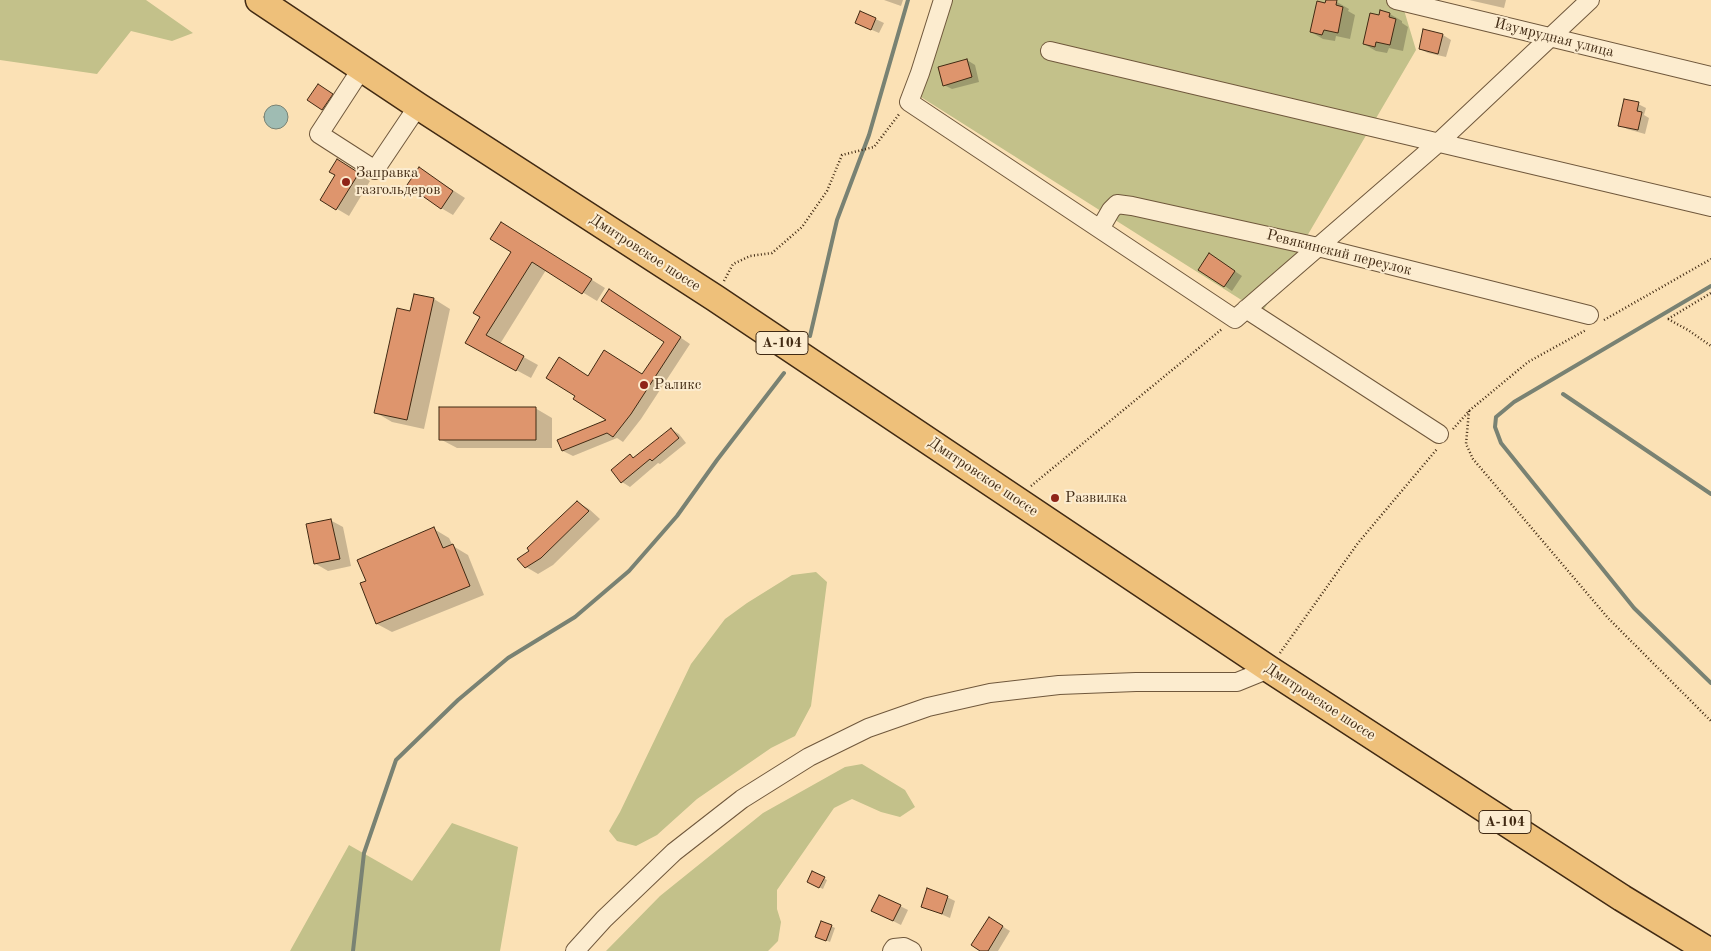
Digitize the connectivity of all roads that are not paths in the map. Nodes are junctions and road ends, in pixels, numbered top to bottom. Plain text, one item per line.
1 (259, 0) edge
2 (943, 0) edge
3 (1396, 0) edge
4 (1590, 0) edge
5 (1550, 37) junction
6 (1050, 51) dead end
7 (362, 68) junction
8 (1711, 76) edge
9 (418, 106) junction
10 (1438, 143) junction
11 (1711, 207) edge
12 (1100, 229) junction
13 (1318, 247) junction
14 (1241, 314) junction
15 (1592, 322) road end
16 (1443, 438) road end
17 (1269, 669) junction
18 (576, 951) edge
19 (892, 951) edge
20 (912, 951) edge
21 (1709, 951) edge

1 - 7 highway, Дмитровское шоссе / А-104
2 - 12 street
3 - 5 street, Изумрудная улица
4 - 5 street
5 - 8 street, Изумрудная улица
5 - 10 street
6 - 10 street
7 - 9 highway, Дмитровское шоссе / А-104
7 - 9 street
9 - 17 highway, Дмитровское шоссе / А-104
10 - 11 street
10 - 13 street
12 - 13 street, Ревякинский переулок
12 - 14 street
13 - 14 street
13 - 15 street, Ревякинский переулок
14 - 16 street
17 - 18 street
17 - 21 highway, Дмитровское шоссе / А-104
19 - 20 street

